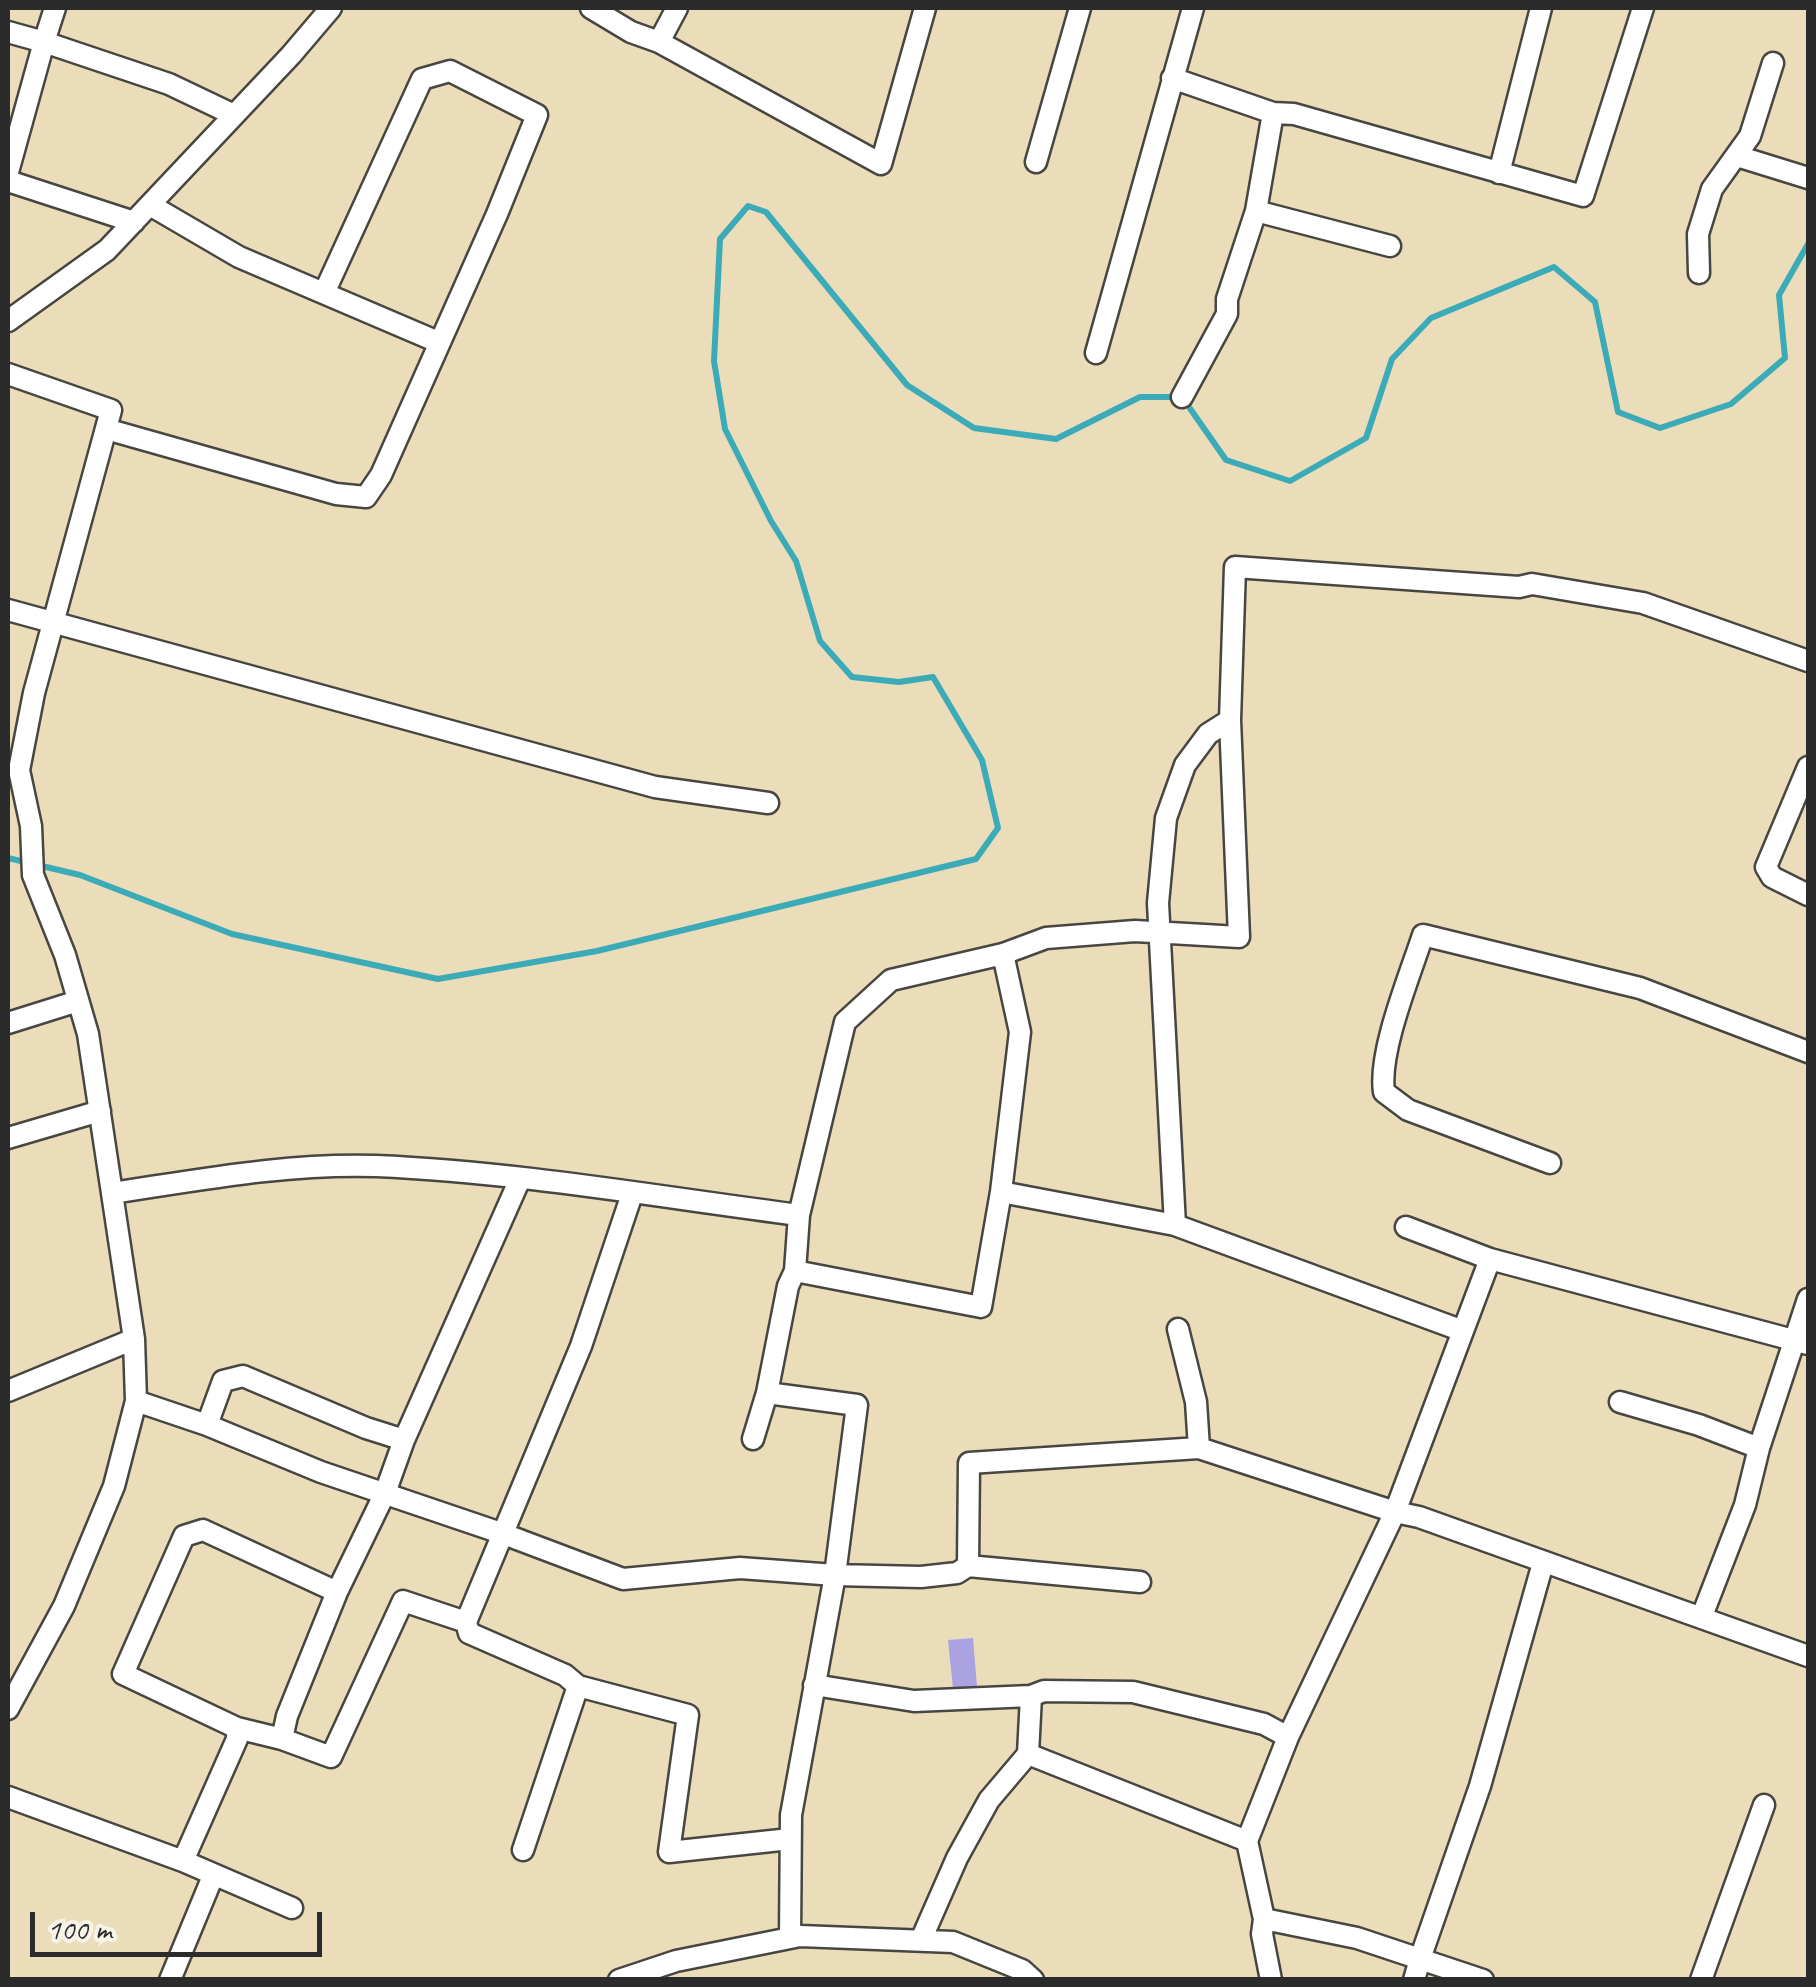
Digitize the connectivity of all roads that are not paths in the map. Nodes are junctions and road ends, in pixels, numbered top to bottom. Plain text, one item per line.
1 (55, 8) edge
2 (330, 8) edge
3 (591, 8) edge
4 (678, 8) edge
5 (925, 8) edge
6 (1080, 8) edge
7 (1192, 8) edge
8 (1541, 8) edge
9 (1643, 8) edge
10 (8, 32) edge
11 (44, 42) junction
12 (658, 42) junction
13 (1773, 63) dead end
14 (1172, 78) junction
15 (1273, 114) junction
16 (234, 115) junction
17 (1736, 156) junction
18 (1036, 162) dead end
19 (8, 172) edge
20 (1498, 172) junction
21 (1808, 178) edge
22 (8, 181) edge
23 (150, 205) junction
24 (1256, 211) junction
25 (134, 222) junction
26 (1390, 246) dead end
27 (1699, 273) dead end
28 (324, 293) junction
29 (8, 322) edge
30 (438, 342) junction
31 (1096, 353) dead end
32 (8, 374) edge
33 (1182, 397) dead end
34 (106, 429) junction
35 (8, 610) edge
36 (54, 621) junction
37 (1808, 661) edge
38 (1230, 720) junction
39 (1808, 767) edge
40 (768, 803) dead end
41 (1808, 896) edge
42 (1160, 934) junction
43 (1002, 954) junction
44 (78, 1001) junction
45 (8, 1023) edge
46 (1808, 1052) edge
47 (100, 1110) junction
48 (8, 1138) edge
49 (1550, 1164) dead end
50 (520, 1179) junction
51 (112, 1192) junction
52 (1001, 1192) junction
53 (632, 1194) junction
54 (799, 1216) junction
55 (1176, 1225) junction
56 (1406, 1227) dead end
57 (1490, 1259) junction
58 (795, 1271) junction
59 (1808, 1299) edge
60 (1178, 1329) dead end
61 (1464, 1332) junction
62 (134, 1339) junction
63 (1802, 1343) edge
64 (8, 1390) edge
65 (767, 1393) junction
66 (136, 1400) junction
67 (1620, 1402) dead end
68 (207, 1425) junction
69 (753, 1439) dead end
70 (404, 1440) junction
71 (1199, 1448) junction
72 (1759, 1448) junction
73 (385, 1493) junction
74 (1395, 1512) junction
75 (502, 1532) junction
76 (1542, 1562) junction
77 (968, 1566) junction
78 (835, 1575) junction
79 (1140, 1582) dead end
80 (337, 1592) junction
81 (1702, 1616) junction
82 (466, 1622) junction
83 (1808, 1656) edge
84 (814, 1685) junction
85 (578, 1686) junction
86 (1031, 1696) junction
87 (8, 1709) edge
88 (237, 1728) junction
89 (1288, 1736) junction
90 (282, 1739) junction
91 (1028, 1754) junction
92 (8, 1797) edge
93 (1764, 1805) dead end
94 (790, 1839) junction
95 (1247, 1841) junction
96 (523, 1850) dead end
97 (183, 1862) junction
98 (213, 1876) junction
99 (292, 1908) dead end
100 (1264, 1919) junction
101 (790, 1938) junction
102 (921, 1940) junction
103 (1417, 1969) edge
104 (170, 1980) edge
105 (619, 1980) edge
106 (1032, 1980) edge
107 (1271, 1980) edge
108 (1483, 1980) edge
109 (1701, 1980) edge

1 - 11 street
2 - 16 street
3 - 12 street
4 - 12 street
5 - 12 street
6 - 18 street
7 - 14 street
8 - 20 street
9 - 20 street
10 - 11 street
11 - 16 street
11 - 19 street
13 - 17 street
14 - 15 street
14 - 31 street
15 - 20 street
15 - 24 street
16 - 23 street
17 - 21 street
17 - 27 street
22 - 25 street
23 - 25 street
23 - 28 street
24 - 26 street
24 - 33 street
25 - 29 street
28 - 30 street
28 - 30 street
30 - 34 street
32 - 34 street
34 - 36 street
35 - 36 street
36 - 40 street
36 - 44 street
37 - 38 street
38 - 42 street
38 - 42 street
39 - 41 street
42 - 43 street
42 - 55 street
43 - 52 street
43 - 54 street
44 - 45 street
44 - 47 street
46 - 49 street
47 - 48 street
47 - 51 street
50 - 51 street
50 - 53 street
50 - 70 street
51 - 62 street
52 - 55 street
52 - 58 street
53 - 54 street
53 - 75 street
54 - 58 street
55 - 61 street
56 - 57 street
57 - 61 street
57 - 63 street
58 - 65 street
59 - 63 street
60 - 71 street
61 - 74 street
62 - 64 street
62 - 66 street
63 - 72 street
65 - 69 street
65 - 78 street
66 - 68 street
66 - 87 street
67 - 72 street
68 - 70 street
68 - 73 street
70 - 73 street
71 - 74 street
71 - 77 street
72 - 81 street
73 - 75 street
73 - 80 street
74 - 76 street
74 - 89 street
75 - 78 street
75 - 82 street
76 - 81 street
76 - 103 street
77 - 78 street
77 - 79 street
78 - 84 street
80 - 88 street
80 - 90 street
81 - 83 street
82 - 85 street
82 - 90 street
84 - 86 street
84 - 94 street
85 - 94 street
85 - 96 street
86 - 89 street
86 - 91 street
88 - 90 street
88 - 97 street
89 - 95 street
91 - 95 street
91 - 102 street
92 - 97 street
93 - 109 street
94 - 101 street
95 - 100 street
97 - 98 street
98 - 99 street
98 - 104 street
100 - 103 street
100 - 107 street
101 - 102 street
101 - 105 street
102 - 106 street
103 - 108 street

